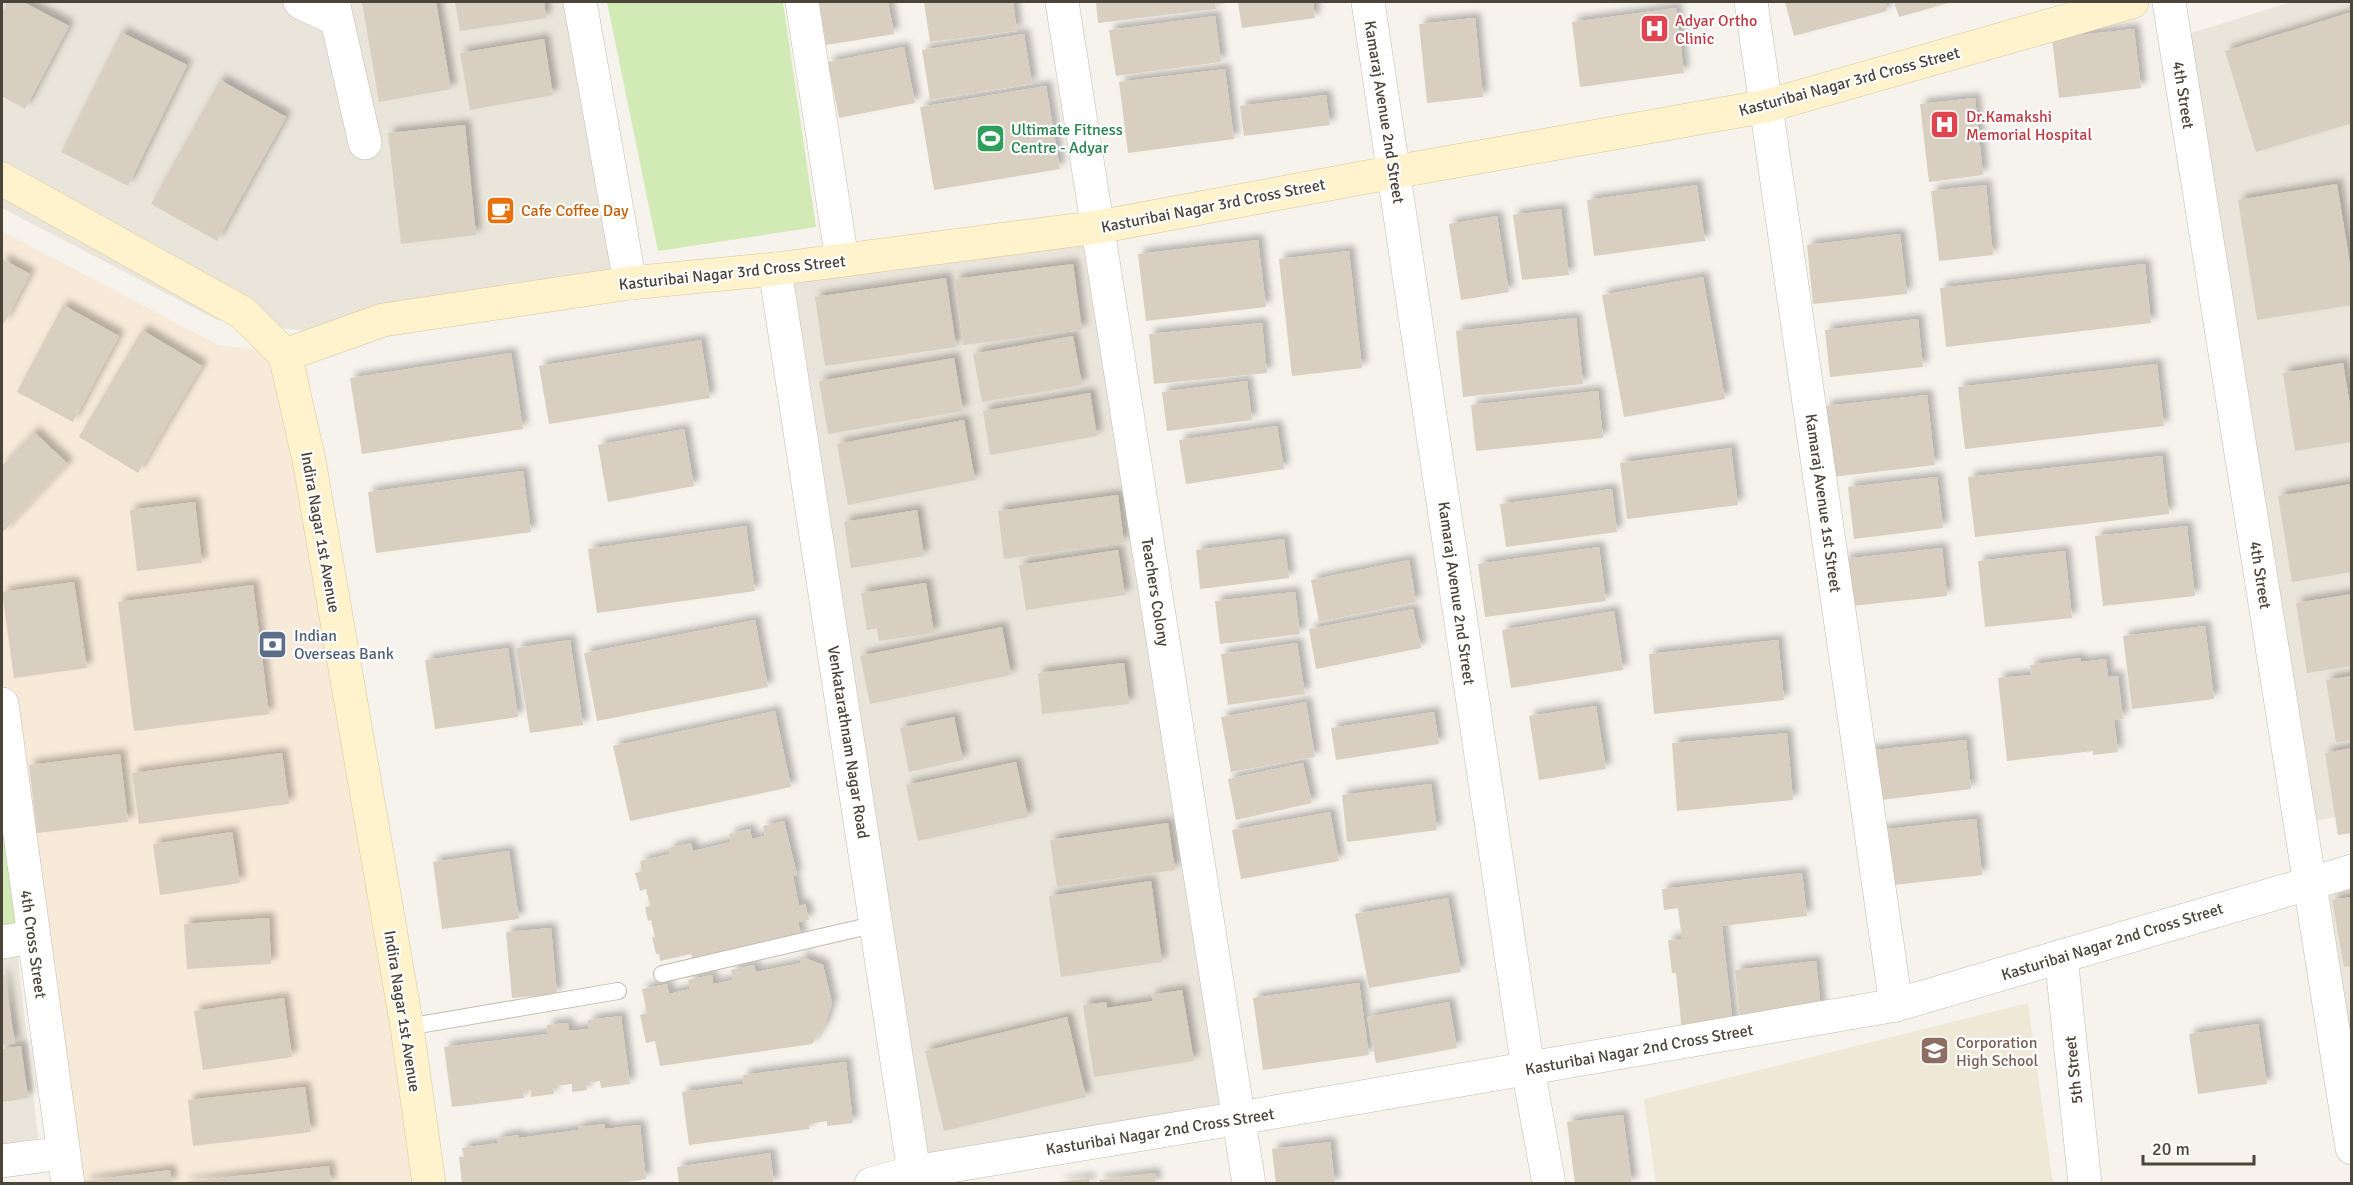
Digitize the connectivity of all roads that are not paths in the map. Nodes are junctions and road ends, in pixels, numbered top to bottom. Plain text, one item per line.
1 (300, 2) edge
2 (580, 2) edge
3 (802, 2) edge
4 (1062, 2) edge
5 (1368, 2) edge
6 (1751, 2) edge
7 (2132, 2) edge
8 (2169, 2) edge
9 (335, 10) edge
10 (1767, 106) junction
11 (365, 143) dead end
12 (1394, 172) junction
13 (2, 181) edge
14 (1098, 227) junction
15 (842, 260) junction
16 (775, 269) junction
17 (630, 283) junction
18 (285, 355) junction
19 (2, 704) edge
20 (2352, 871) edge
21 (2311, 882) junction
22 (877, 924) junction
23 (33, 938) junction
24 (2, 942) edge
25 (2061, 956) junction
26 (662, 974) dead end
27 (618, 991) dead end
28 (1896, 1005) junction
29 (407, 1027) junction
30 (1528, 1069) junction
31 (1240, 1119) junction
32 (2352, 1148) edge
33 (2, 1161) edge
34 (65, 1168) edge
35 (914, 1172) junction
36 (429, 1184) edge
37 (870, 1184) edge
38 (1249, 1184) edge
39 (1549, 1184) edge
40 (2085, 1184) edge

1 - 9 street
2 - 17 street
3 - 15 street
4 - 14 street, Teachers Colony
5 - 12 street, Kamaraj Avenue 2nd Street
6 - 10 street, Kamaraj Avenue 1st Street
7 - 10 street, Kasturibai Nagar 3rd Cross Street
8 - 21 street, 4th Street
9 - 11 street
10 - 12 street, Kasturibai Nagar 3rd Cross Street
10 - 28 street, Kamaraj Avenue 1st Street
12 - 14 street, Kasturibai Nagar 3rd Cross Street
12 - 30 street, Kamaraj Avenue 2nd Street
13 - 18 street
14 - 15 street, Kasturibai Nagar 3rd Cross Street
14 - 31 street, Teachers Colony
15 - 16 street, Kasturibai Nagar 3rd Cross Street
16 - 17 street, Kasturibai Nagar 3rd Cross Street
16 - 22 street, Venkatarathnam Nagar Road
17 - 18 street, Kasturibai Nagar 3rd Cross Street
18 - 29 street, Indira Nagar 1st Avenue
19 - 23 street, 4th Cross Street
20 - 21 street, Kasturibai Nagar 2nd Cross Street
21 - 25 street, Kasturibai Nagar 2nd Cross Street
21 - 32 street, 4th Street
22 - 26 lane
22 - 35 street, Venkatarathnam Nagar Road
23 - 24 street
23 - 34 street, 4th Cross Street
25 - 28 street, Kasturibai Nagar 2nd Cross Street
25 - 40 street, 5th Street
27 - 29 lane
28 - 30 street, Kasturibai Nagar 2nd Cross Street
29 - 36 street, Indira Nagar 1st Avenue
30 - 31 street, Kasturibai Nagar 2nd Cross Street
30 - 39 street, Kamaraj Avenue 2nd Street
31 - 35 street, Kasturibai Nagar 2nd Cross Street
31 - 38 street, Teachers Colony
33 - 34 street
35 - 37 street

